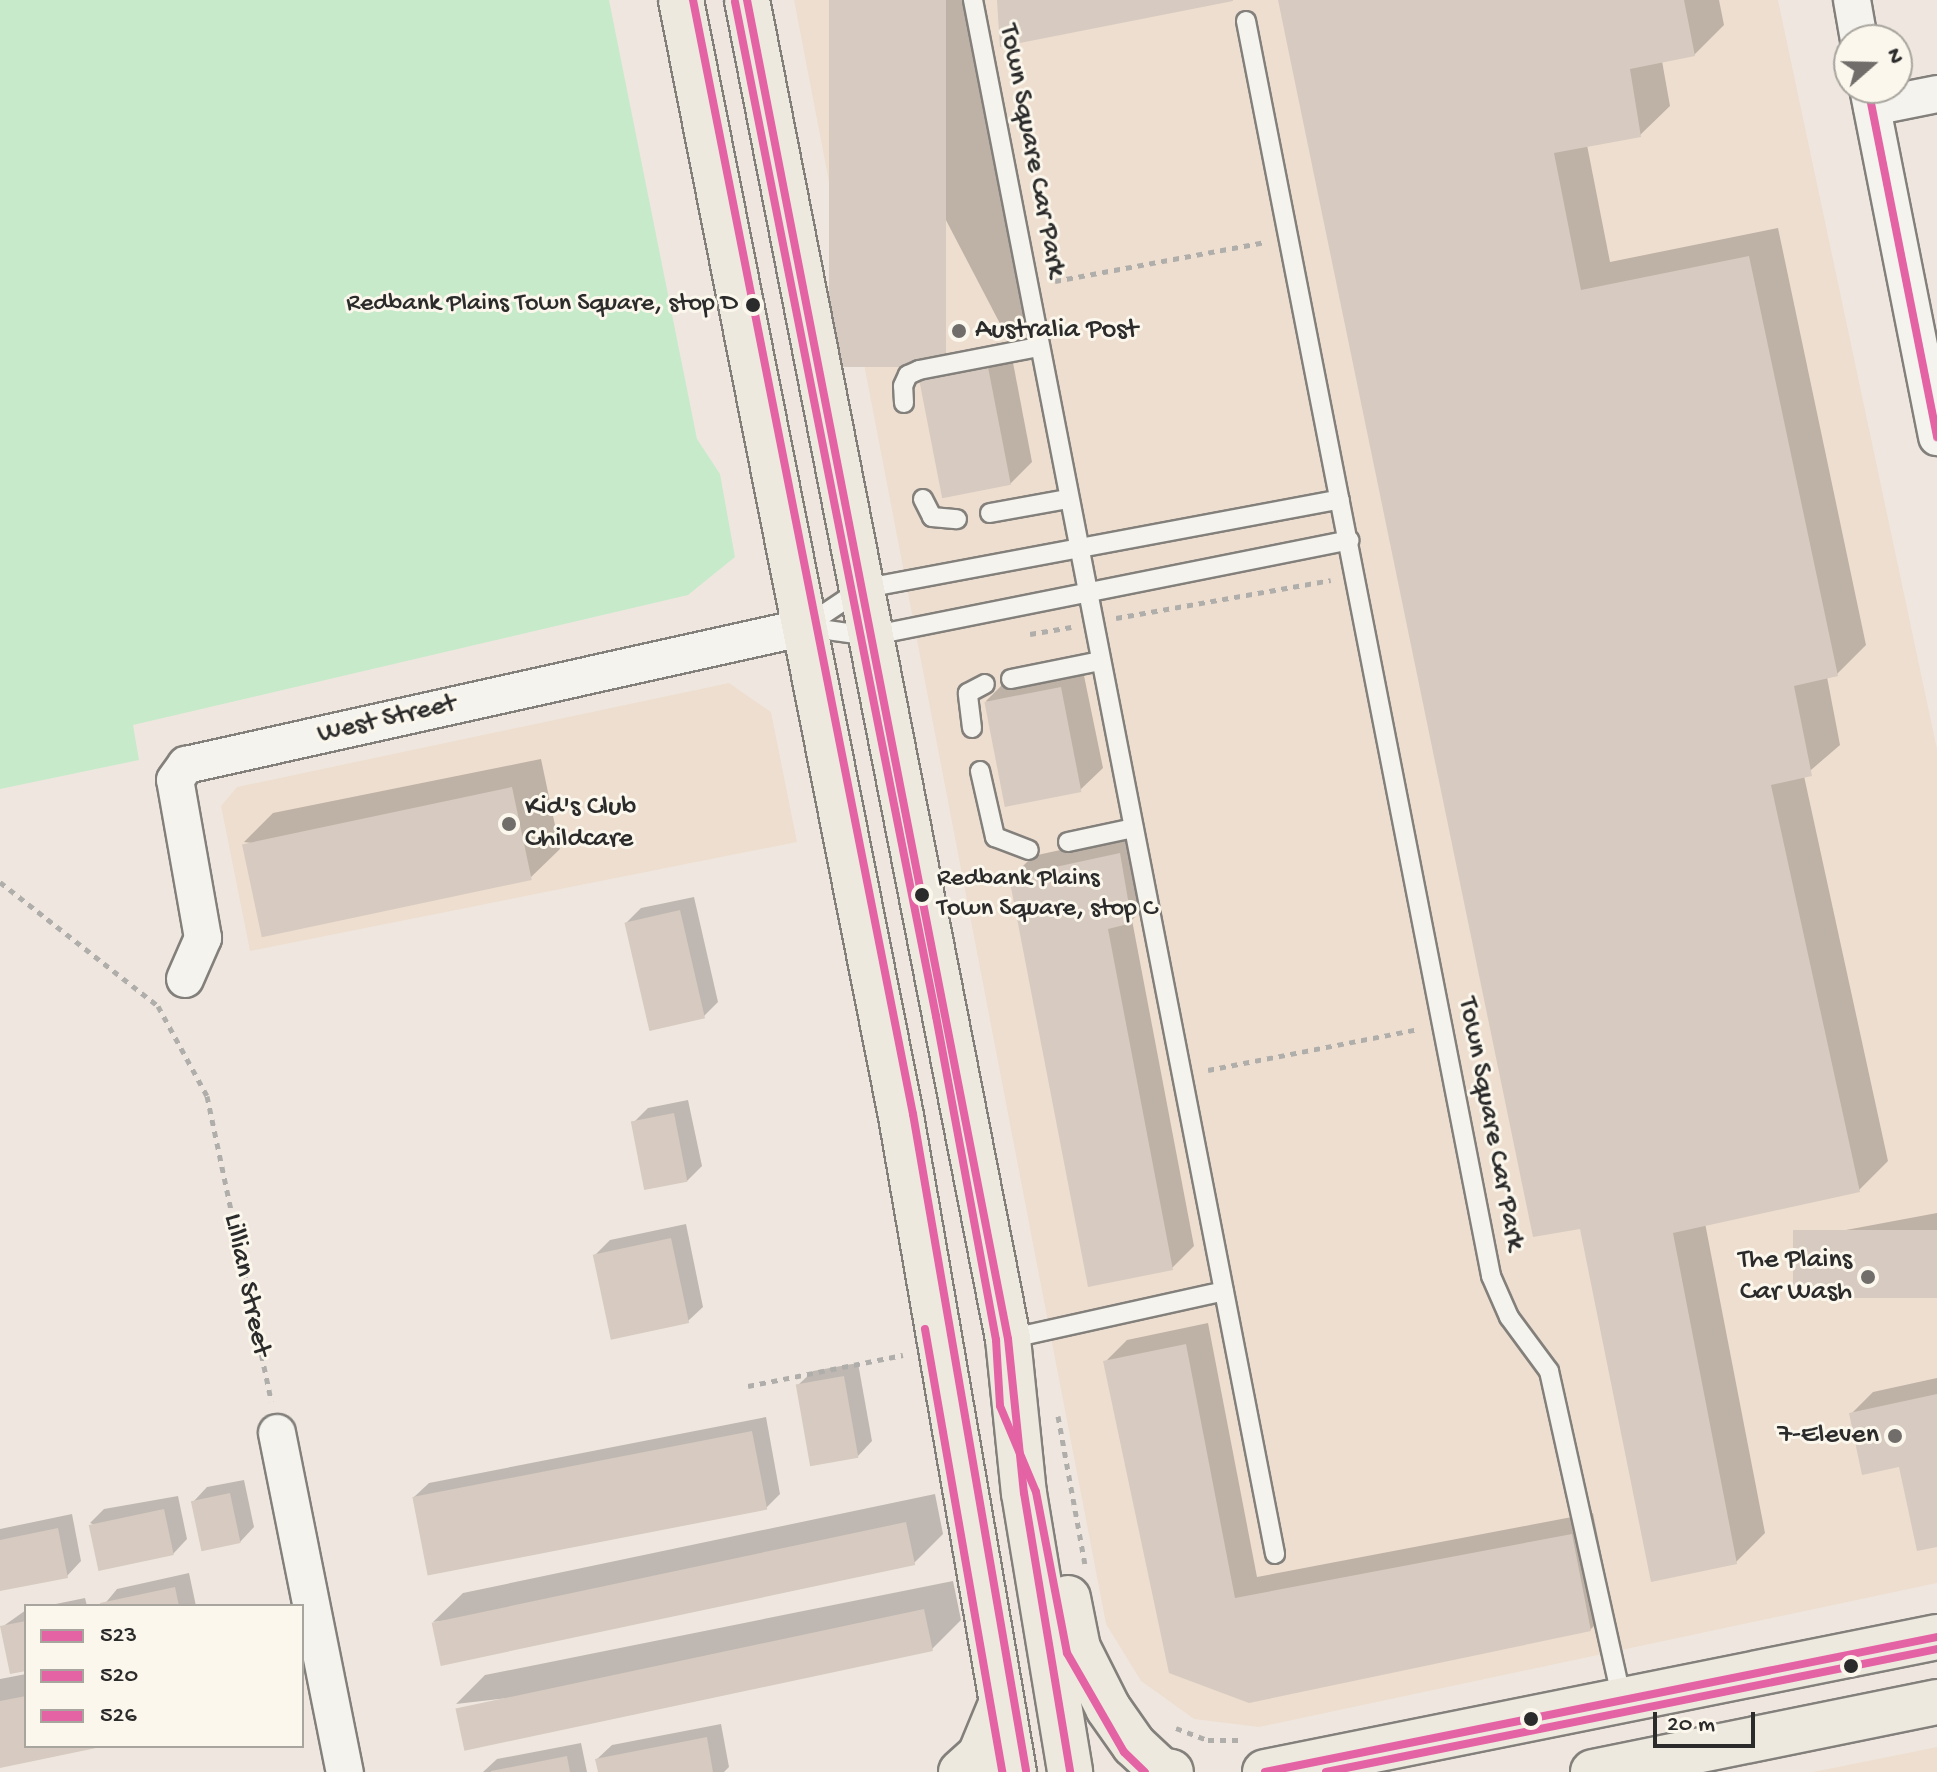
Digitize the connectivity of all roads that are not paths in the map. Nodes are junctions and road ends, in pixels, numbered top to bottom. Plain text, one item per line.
1 (681, 0) edge
2 (747, 0) edge
3 (973, 0) edge
4 (1852, 0) edge
5 (1246, 21) dead end
6 (1856, 24) edge
7 (1937, 94) edge
8 (1913, 95) edge
9 (1871, 104) edge
10 (1039, 347) junction
11 (904, 403) dead end
12 (1937, 437) edge
13 (923, 499) dead end
14 (1067, 499) junction
15 (1340, 499) junction
16 (990, 513) dead end
17 (957, 519) dead end
18 (1349, 540) junction
19 (1078, 549) junction
20 (861, 589) junction
21 (1086, 590) junction
22 (806, 627) junction
23 (870, 636) junction
24 (1100, 661) junction
25 (1011, 679) dead end
26 (985, 684) dead end
27 (972, 728) dead end
28 (980, 771) dead end
29 (1134, 828) junction
30 (1068, 842) dead end
31 (1029, 850) dead end
32 (185, 979) dead end
33 (1224, 1291) junction
34 (1008, 1339) junction
35 (1012, 1404) junction
36 (277, 1433) road end
37 (1275, 1554) dead end
38 (1937, 1637) edge
39 (1622, 1701) junction
40 (1937, 1702) edge
41 (1001, 1704) junction
42 (1886, 1714) junction
43 (1259, 1755) edge
44 (345, 1772) edge
45 (961, 1772) edge
46 (1014, 1772) edge
47 (1070, 1772) edge
48 (1171, 1772) edge
49 (1593, 1772) edge

1 - 22 main road
2 - 20 main road
3 - 10 lane, Town Square Car Park
4 - 6 street
5 - 15 lane, Town Square Car Park
7 - 8 street
9 - 12 street
10 - 11 lane
10 - 14 lane, Town Square Car Park
13 - 17 lane
14 - 16 lane
14 - 19 lane, Town Square Car Park
15 - 18 lane, Town Square Car Park
15 - 19 lane
18 - 21 lane
18 - 39 lane, Town Square Car Park
19 - 20 lane
19 - 21 lane, Town Square Car Park
20 - 22 lane
20 - 23 main road
21 - 23 lane
21 - 24 lane, Town Square Car Park
22 - 23 lane
22 - 32 street, West Street
22 - 41 main road
23 - 34 main road
24 - 25 lane
24 - 29 lane, Town Square Car Park
26 - 27 lane
28 - 31 lane
29 - 30 lane
29 - 33 lane, Town Square Car Park
33 - 34 lane
33 - 37 lane, Town Square Car Park
34 - 35 main road
35 - 47 main road
35 - 48 main road
36 - 44 street
38 - 39 main road
39 - 42 main road
39 - 43 main road
40 - 42 main road
41 - 45 main road
41 - 46 main road
42 - 49 main road

